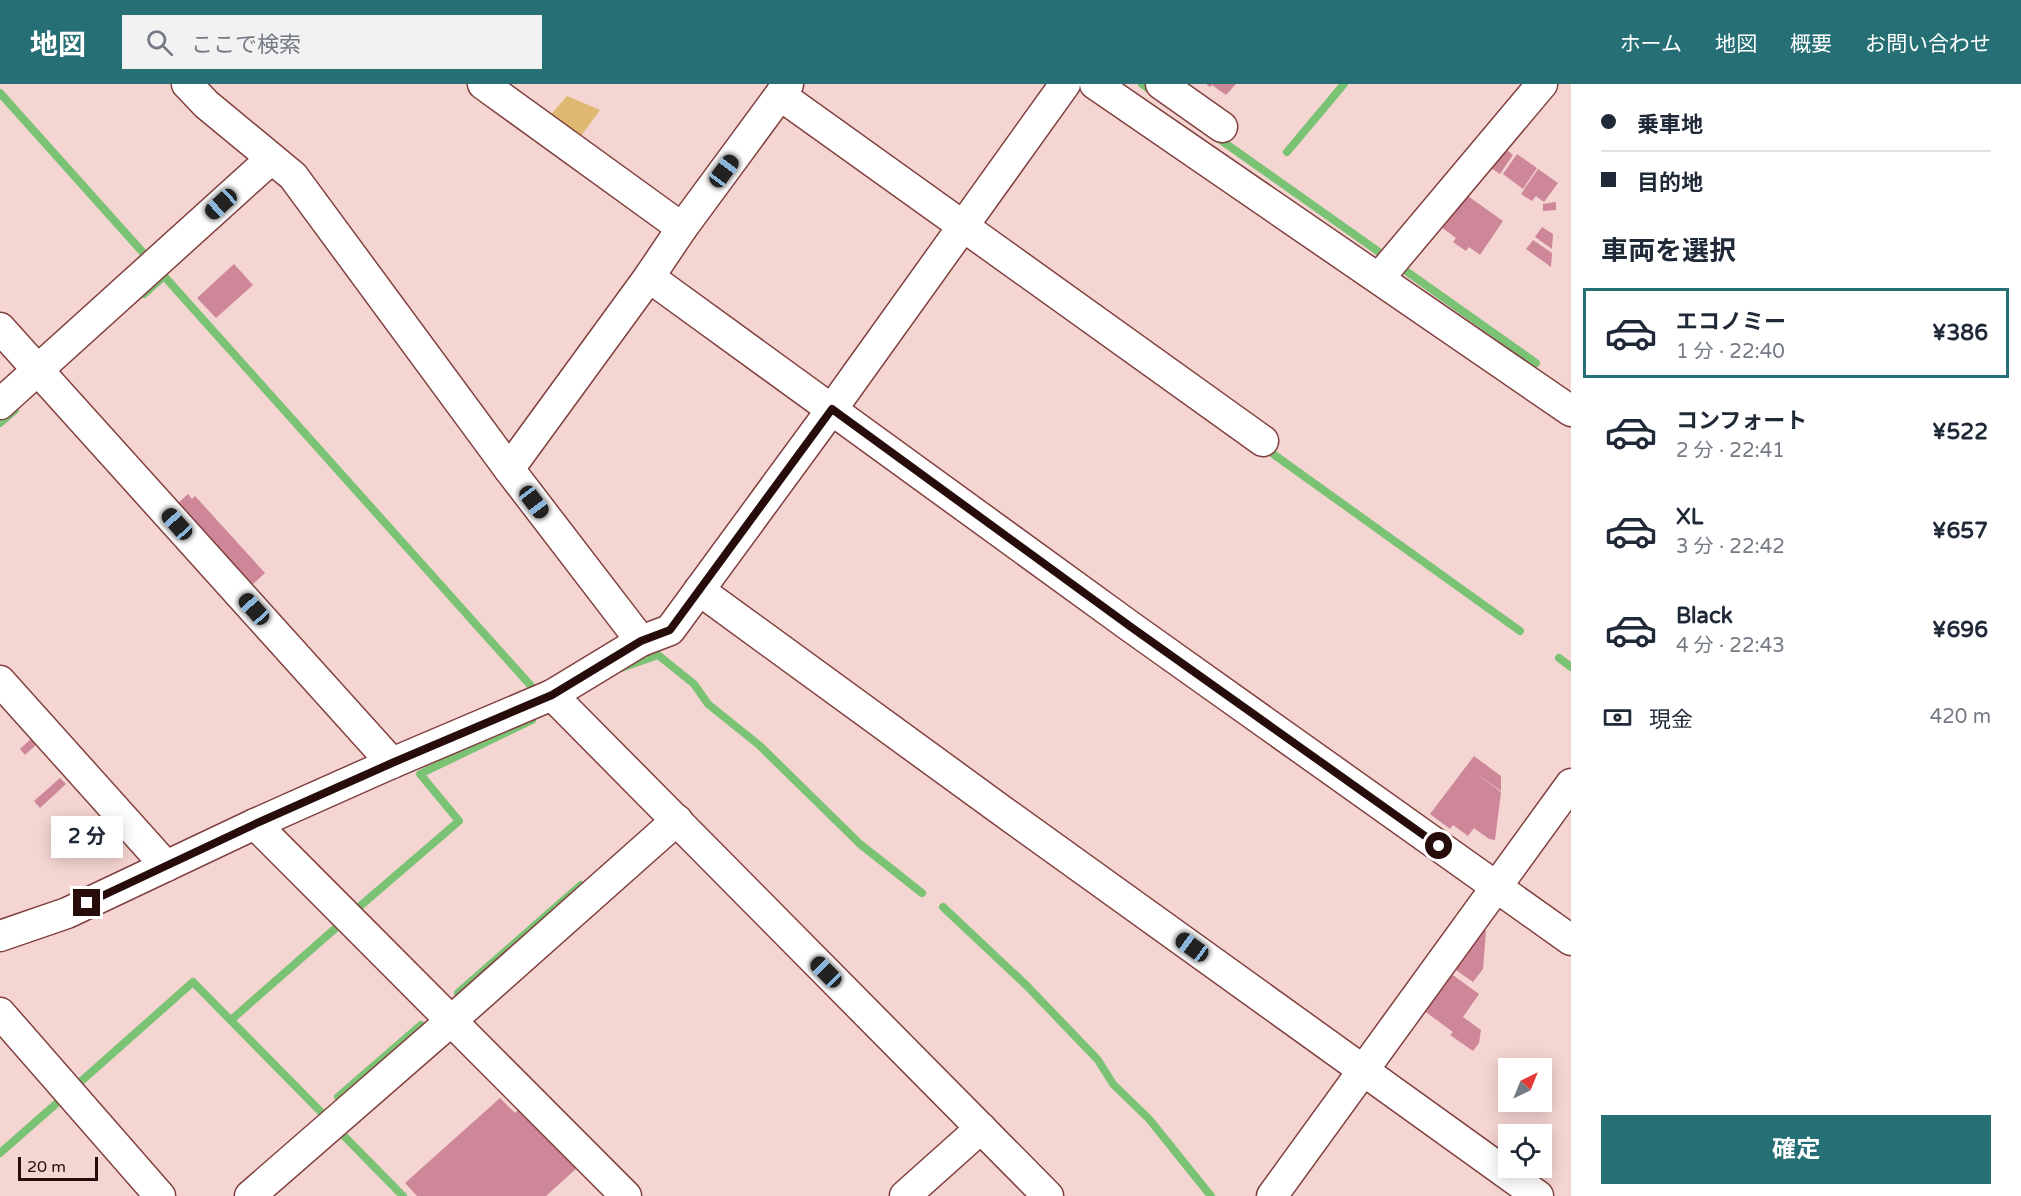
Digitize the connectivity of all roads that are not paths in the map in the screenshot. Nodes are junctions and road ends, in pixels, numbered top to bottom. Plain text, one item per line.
1 (187, 84) edge
2 (483, 84) edge
3 (1065, 84) edge
4 (1095, 84) edge
5 (1161, 84) edge
6 (1542, 84) edge
7 (784, 89) edge
8 (1222, 127) dead end
9 (271, 159) junction
10 (962, 226) junction
11 (682, 228) junction
12 (1389, 267) junction
13 (649, 277) junction
14 (0, 328) edge
15 (38, 370) junction
16 (0, 404) edge
17 (832, 409) junction
18 (1571, 411) edge
19 (1263, 441) dead end
20 (509, 469) junction
21 (699, 590) junction
22 (641, 641) junction
23 (0, 681) edge
24 (552, 695) junction
25 (392, 763) junction
26 (1571, 784) edge
27 (676, 820) junction
28 (255, 824) junction
29 (166, 866) junction
30 (1497, 887) junction
31 (0, 936) edge
32 (1571, 940) edge
33 (0, 1013) edge
34 (452, 1020) junction
35 (1363, 1071) junction
36 (981, 1128) junction
37 (160, 1196) edge
38 (250, 1196) edge
39 (626, 1196) edge
40 (905, 1196) edge
41 (1048, 1196) edge
42 (1272, 1196) edge
43 (1538, 1196) edge

1 - 9 street
2 - 11 street
3 - 10 street
4 - 12 street
5 - 8 street
6 - 12 street
7 - 10 street
7 - 11 street
9 - 15 street
9 - 20 street
10 - 17 street
10 - 19 street
11 - 13 street
12 - 18 street
13 - 17 street
13 - 20 street
14 - 15 street
15 - 16 street
15 - 25 street
17 - 21 street
17 - 30 street
20 - 22 street
21 - 22 street
21 - 35 street
22 - 24 street
23 - 29 street
24 - 25 street
24 - 27 street
25 - 28 street
26 - 30 street
27 - 34 street
27 - 36 street
28 - 29 street
28 - 34 street
29 - 31 street
30 - 32 street
30 - 35 street
33 - 37 street
34 - 38 street
34 - 39 street
35 - 42 street
35 - 43 street
36 - 40 street
36 - 41 street

